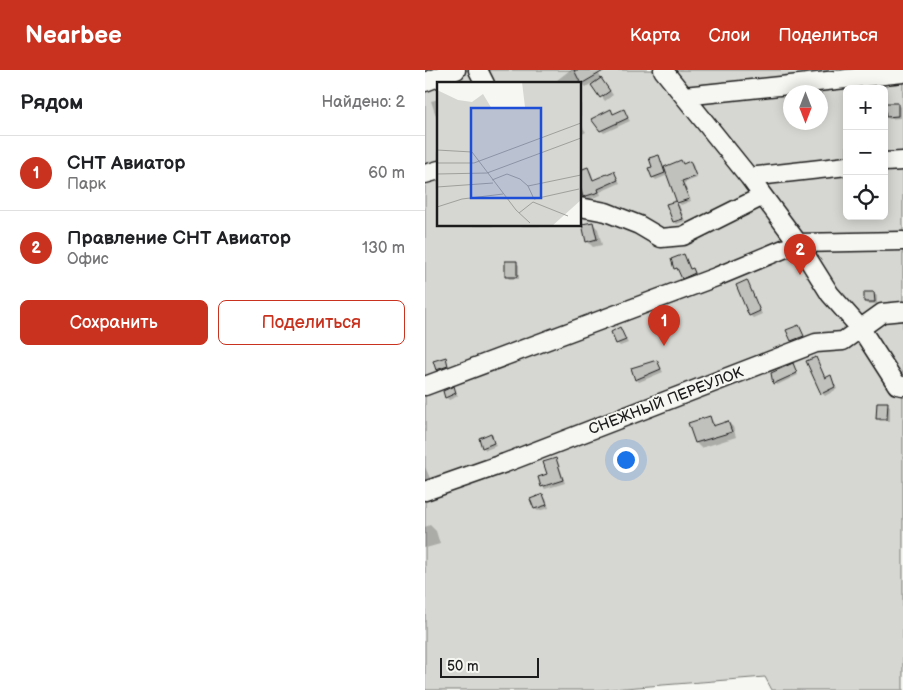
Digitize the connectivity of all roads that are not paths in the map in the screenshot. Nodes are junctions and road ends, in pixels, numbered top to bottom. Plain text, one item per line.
1 (456, 70) edge
2 (478, 70) edge
3 (663, 70) edge
4 (903, 73) edge
5 (425, 82) edge
6 (484, 82) edge
7 (684, 96) junction
8 (903, 161) edge
9 (888, 162) edge
10 (843, 166) edge
11 (749, 177) junction
12 (763, 196) junction
13 (581, 206) edge
14 (903, 241) edge
15 (798, 243) junction
16 (903, 311) edge
17 (861, 329) junction
18 (900, 385) edge
19 (425, 386) edge
20 (425, 491) edge

1 - 5 lane
2 - 6 lane
3 - 7 lane
4 - 7 lane
7 - 11 lane
8 - 9 lane
10 - 11 lane
11 - 12 lane
12 - 13 lane
12 - 15 lane
14 - 15 lane
15 - 17 lane
15 - 19 lane
16 - 17 lane, СНЕЖНЫЙ ПЕРЕУЛОК
17 - 18 lane
17 - 20 lane, СНЕЖНЫЙ ПЕРЕУЛОК

